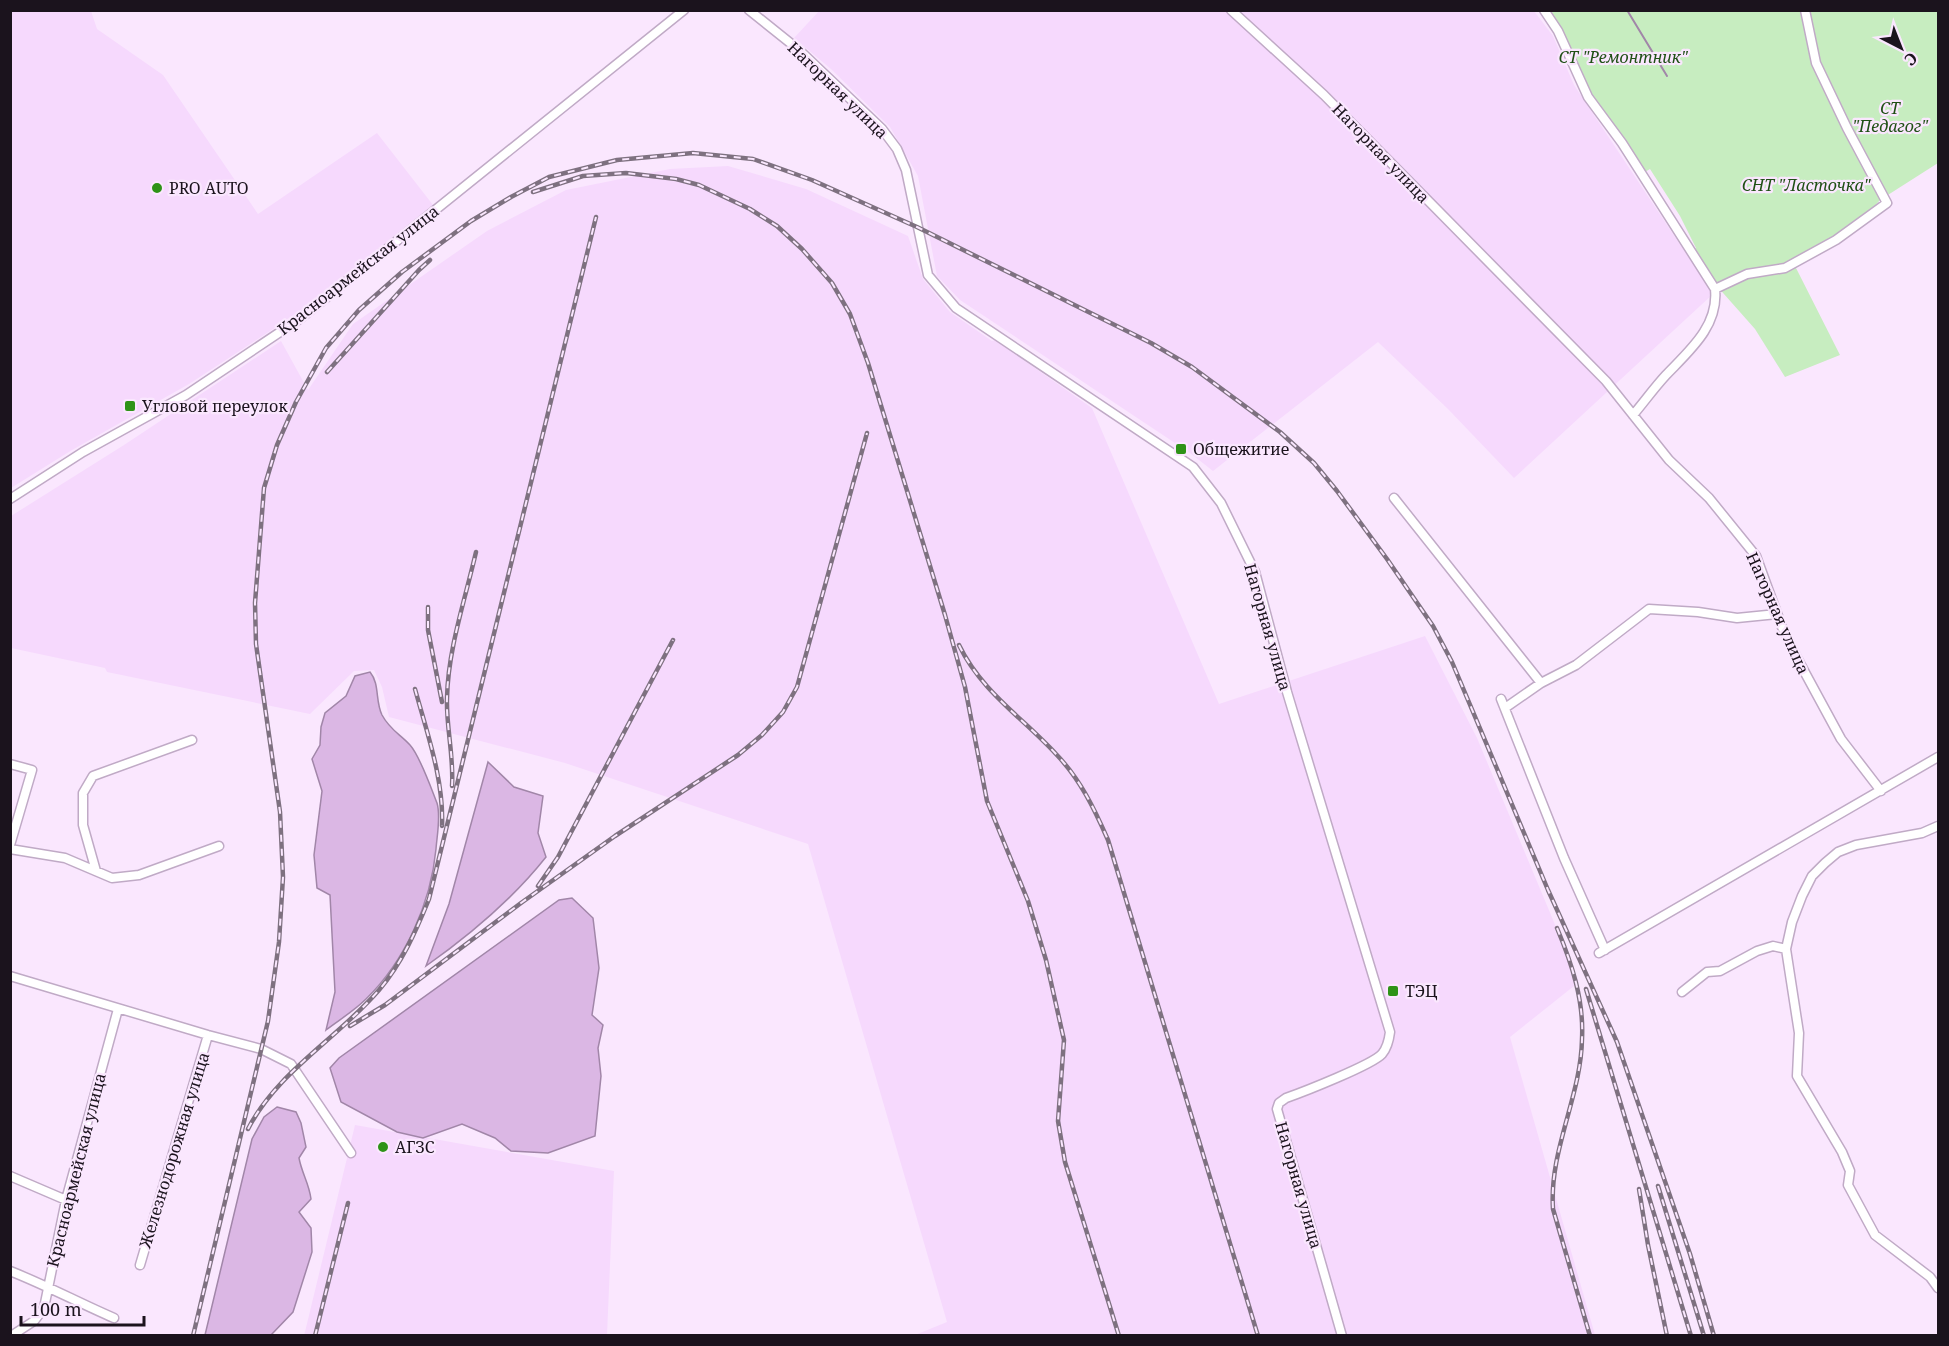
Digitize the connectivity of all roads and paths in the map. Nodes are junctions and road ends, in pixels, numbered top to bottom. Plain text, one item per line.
1 (684, 10) edge
2 (749, 10) edge
3 (1231, 10) edge
4 (1544, 10) edge
5 (1805, 10) edge
6 (1715, 289) junction
7 (1633, 415) junction
8 (1394, 498) dead end
9 (10, 499) edge
10 (1777, 614) junction
11 (1541, 683) junction
12 (1501, 699) dead end
13 (1505, 708) junction
14 (192, 740) dead end
15 (1938, 757) edge
16 (10, 764) edge
17 (1881, 791) junction
18 (1938, 826) edge
19 (219, 846) dead end
20 (10, 847) edge
21 (96, 871) junction
22 (1786, 949) junction
23 (10, 976) edge
24 (1682, 992) dead end
25 (118, 1009) junction
26 (208, 1035) junction
27 (351, 1154) dead end
28 (10, 1176) edge
29 (66, 1200) junction
30 (140, 1265) dead end
31 (10, 1271) edge
32 (47, 1285) junction
33 (1938, 1288) edge
34 (114, 1318) dead end
35 (11, 1335) edge
36 (1342, 1335) edge

1 - 9 street, Красноармейская улица
2 - 36 street, Нагорная улица
3 - 7 street, Нагорная улица
4 - 6 street
5 - 6 street
6 - 7 street
7 - 10 street, Нагорная улица
8 - 11 street
10 - 11 street
10 - 17 street, Нагорная улица
11 - 13 street
12 - 13 street
13 - 17 street
14 - 21 street
15 - 17 street
16 - 20 street
18 - 22 street
19 - 21 street
20 - 21 street
22 - 24 street
22 - 33 street
23 - 25 street
25 - 26 street
25 - 29 street, Красноармейская улица
26 - 27 street
26 - 30 street, Железнодорожная улица
28 - 29 street
29 - 32 street, Красноармейская улица
31 - 32 street
32 - 34 street
32 - 35 street, Красноармейская улица

